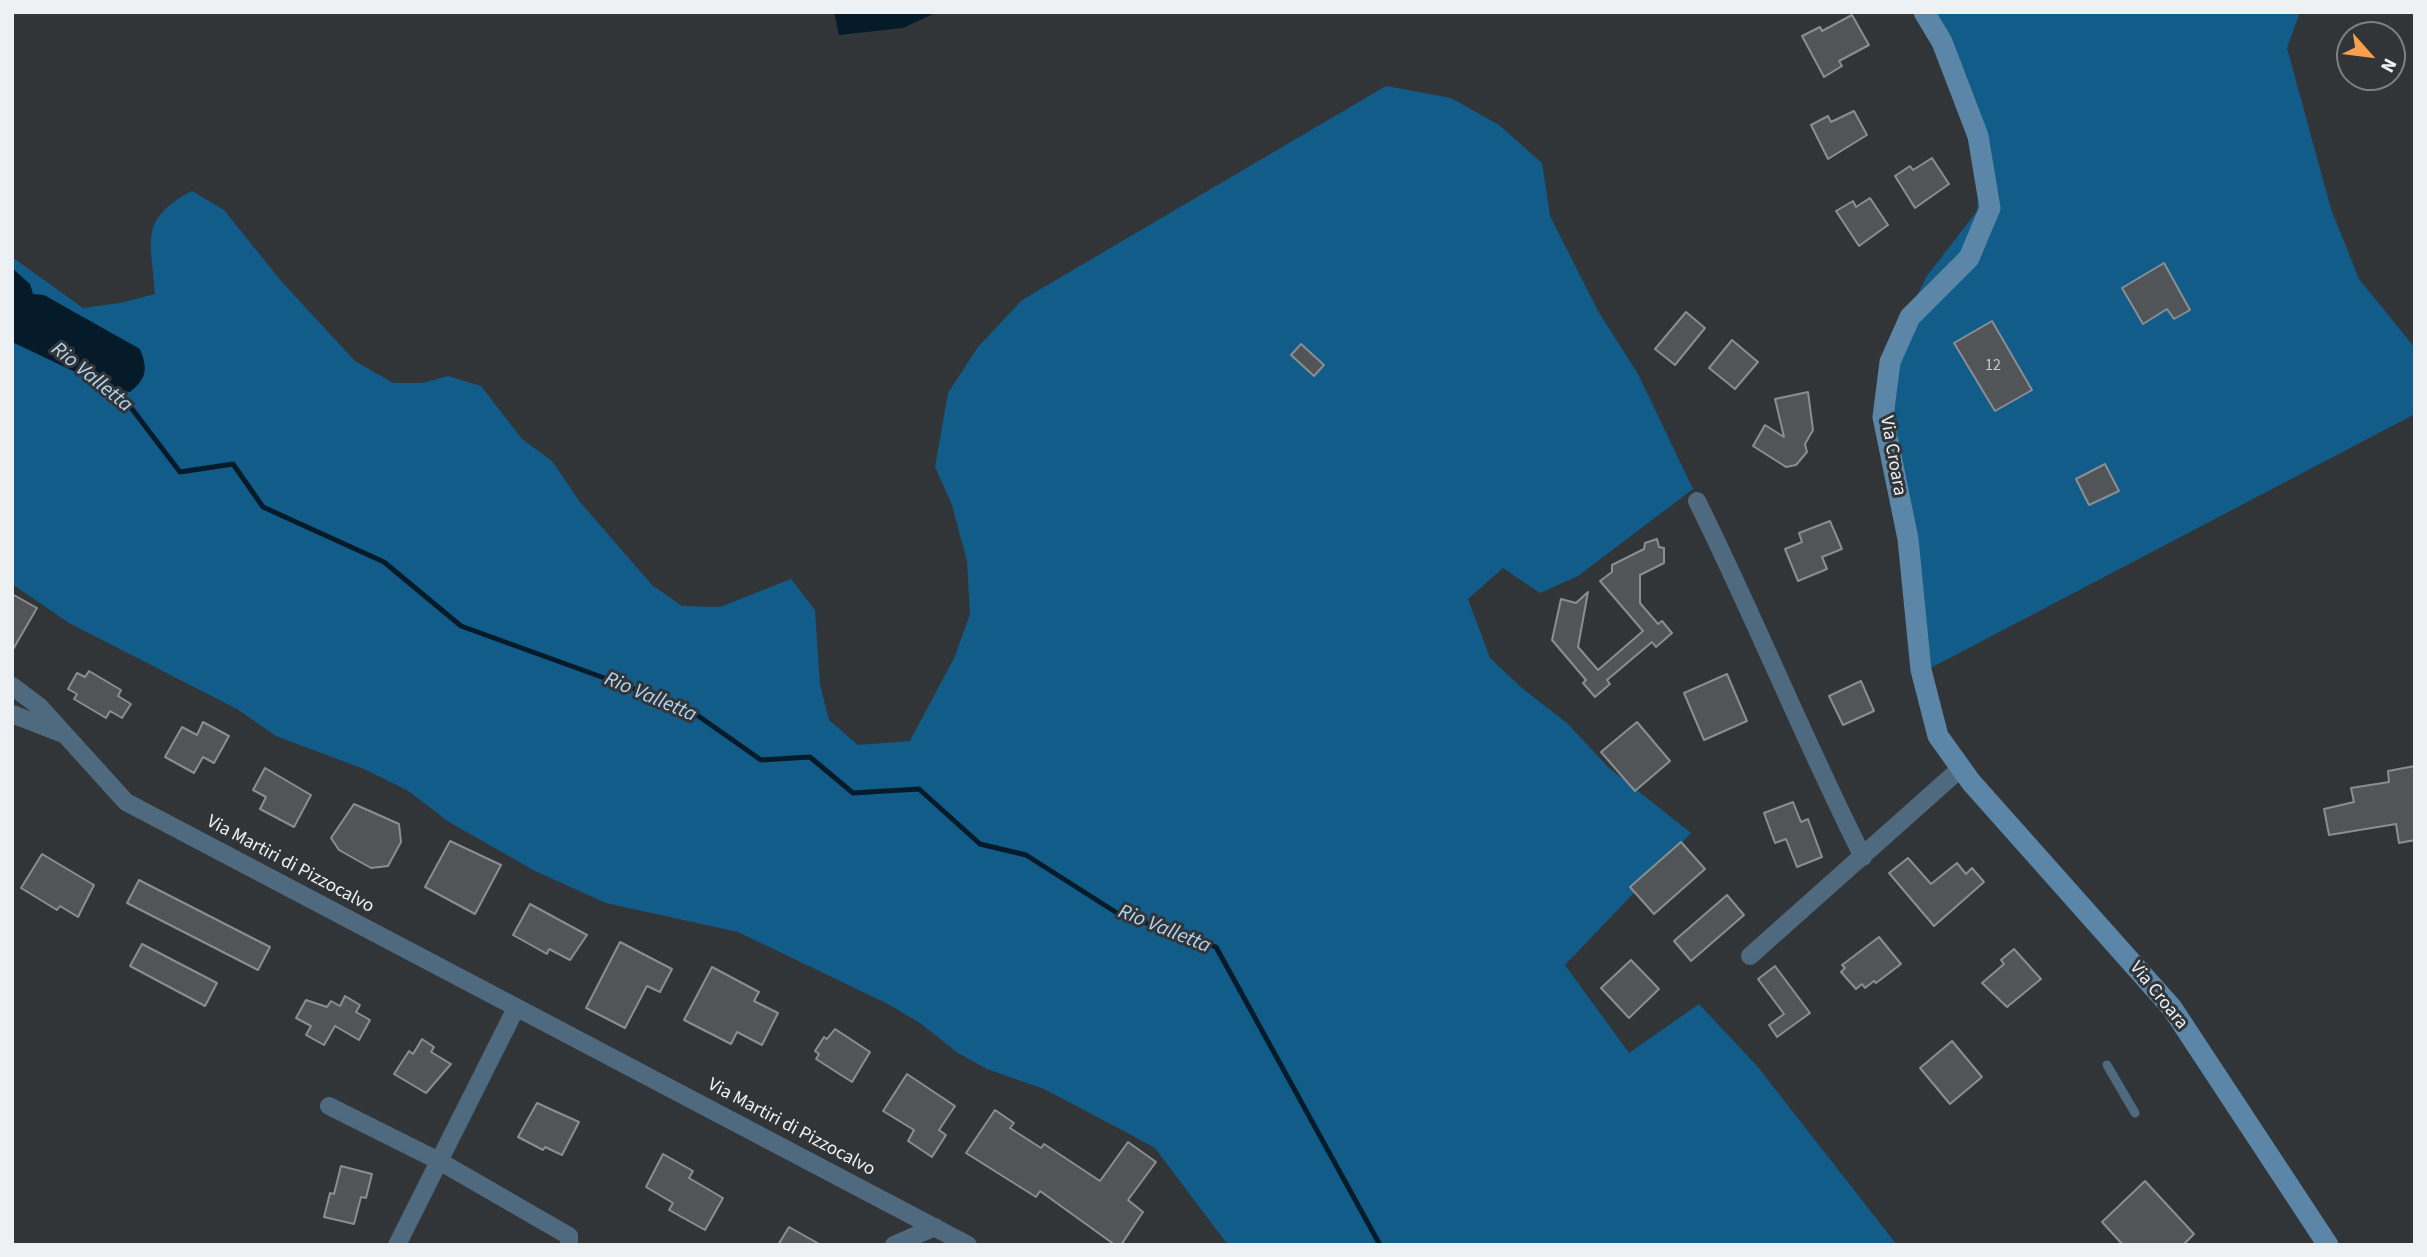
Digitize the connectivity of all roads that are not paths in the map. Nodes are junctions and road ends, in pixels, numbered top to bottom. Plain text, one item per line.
1 (1924, 12) edge
2 (1697, 501) dead end
3 (12, 686) edge
4 (12, 714) edge
5 (64, 734) junction
6 (1961, 768) junction
7 (1863, 857) junction
8 (1749, 956) dead end
9 (516, 1009) junction
10 (2107, 1065) dead end
11 (328, 1106) dead end
12 (2135, 1113) dead end
13 (439, 1161) junction
14 (935, 1227) junction
15 (397, 1245) edge
16 (569, 1245) edge
17 (894, 1245) edge
18 (968, 1245) edge
19 (2328, 1245) edge

1 - 6 street, Via Croara
2 - 7 street
3 - 5 street, Via Martiri di Pizzocalvo
4 - 5 street, Via Martiri di Pizzocalvo
5 - 9 street, Via Martiri di Pizzocalvo
6 - 7 street
6 - 19 street, Via Croara
7 - 8 street
9 - 13 street
9 - 14 street, Via Martiri di Pizzocalvo
10 - 12 lane
11 - 13 street
13 - 15 street
13 - 16 street
14 - 17 street
14 - 18 street, Via Martiri di Pizzocalvo

